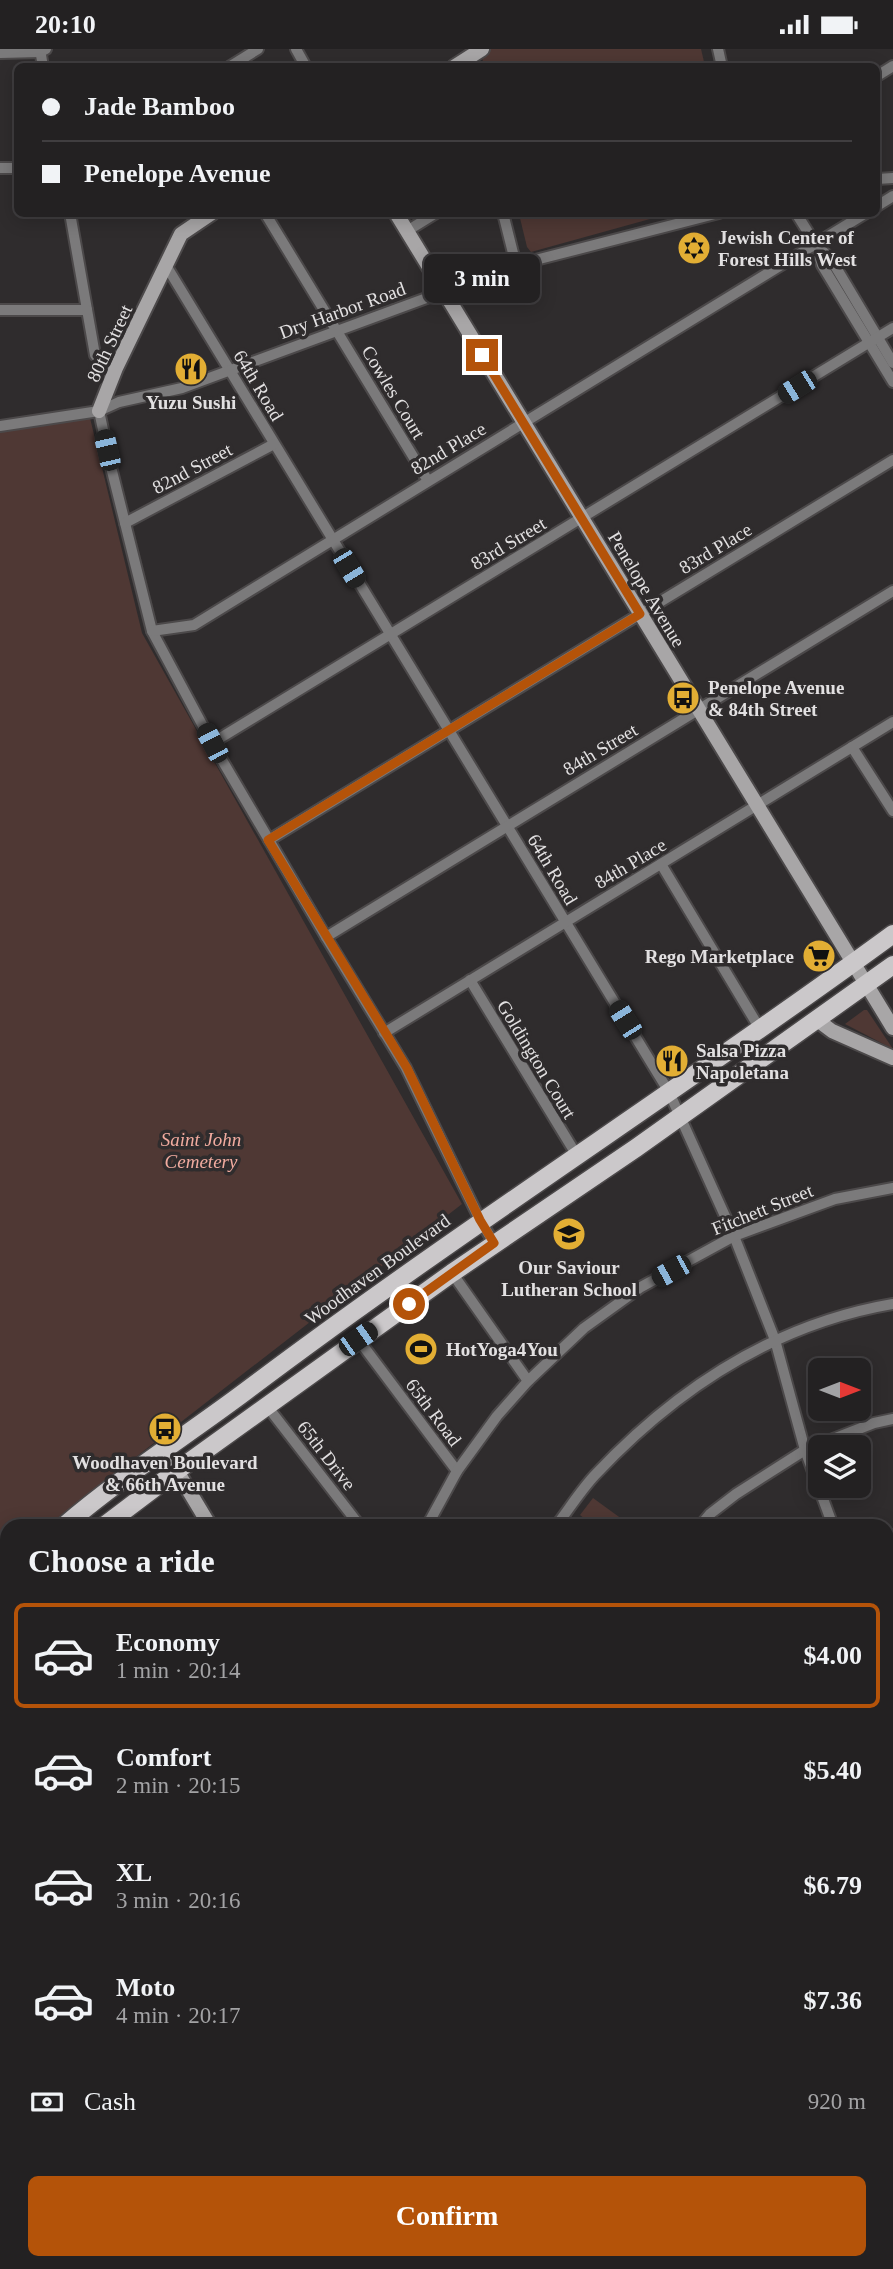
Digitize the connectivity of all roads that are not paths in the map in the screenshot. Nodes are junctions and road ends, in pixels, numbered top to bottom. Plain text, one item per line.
1 (258, 49) edge
2 (482, 49) edge
3 (42, 50) edge
4 (0, 53) edge
5 (462, 60) edge
6 (235, 63) edge
7 (70, 217) edge
8 (206, 217) edge
9 (267, 217) edge
10 (398, 217) edge
11 (430, 217) edge
12 (504, 217) edge
13 (703, 217) edge
14 (798, 217) edge
15 (860, 217) edge
16 (407, 231) junction
17 (816, 245) junction
18 (516, 265) junction
19 (167, 267) junction
20 (443, 291) junction
21 (0, 310) edge
22 (87, 310) junction
23 (893, 328) edge
24 (337, 331) junction
25 (874, 340) junction
26 (893, 363) edge
27 (116, 367) junction
28 (229, 370) junction
29 (893, 382) edge
30 (99, 411) junction
31 (523, 422) junction
32 (0, 426) edge
33 (274, 444) junction
34 (893, 460) edge
35 (428, 481) junction
36 (582, 518) junction
37 (125, 523) junction
38 (332, 539) junction
39 (893, 591) edge
40 (640, 614) junction
41 (152, 631) junction
42 (390, 635) junction
43 (698, 710) junction
44 (893, 722) edge
45 (449, 731) junction
46 (212, 743) junction
47 (852, 747) junction
48 (757, 806) junction
49 (893, 811) edge
50 (507, 827) junction
51 (268, 840) junction
52 (661, 864) junction
53 (565, 923) junction
54 (893, 934) edge
55 (326, 937) junction
56 (854, 962) junction
57 (893, 965) edge
58 (470, 981) junction
59 (866, 985) junction
60 (816, 1019) junction
61 (893, 1028) edge
62 (760, 1029) junction
63 (384, 1033) junction
64 (893, 1058) edge
65 (669, 1092) junction
66 (680, 1117) junction
67 (576, 1154) junction
68 (893, 1188) edge
69 (480, 1220) junction
70 (734, 1236) junction
71 (494, 1243) junction
72 (452, 1273) junction
73 (893, 1304) edge
74 (358, 1339) junction
75 (775, 1340) junction
76 (528, 1381) junction
77 (267, 1406) junction
78 (893, 1419) edge
79 (805, 1450) junction
80 (165, 1451) junction
81 (178, 1470) junction
82 (457, 1471) junction
83 (73, 1519) edge
84 (113, 1519) edge
85 (206, 1519) edge
86 (355, 1519) edge
87 (431, 1519) edge
88 (561, 1519) edge
89 (706, 1519) edge
90 (830, 1519) edge

1 - 6 street
2 - 5 street
3 - 4 street
7 - 22 street
8 - 19 street, 80th Street
9 - 24 street, Cowles Court
10 - 16 street, Penelope Avenue
11 - 16 street
12 - 18 street
13 - 18 street, Dry Harbor Road
14 - 17 street
15 - 17 street, 82nd Place
16 - 20 street, Penelope Avenue
17 - 25 street
17 - 31 street, 82nd Place
18 - 20 street, Dry Harbor Road
19 - 27 street, 80th Street
19 - 28 street, 64th Road
20 - 24 street, Dry Harbor Road
20 - 31 street, Penelope Avenue
21 - 22 street
22 - 27 street
23 - 25 street, 83rd Street
24 - 28 street, Dry Harbor Road
24 - 35 street, Cowles Court
25 - 26 street
25 - 29 street
25 - 36 street, 83rd Street
27 - 30 street, 80th Street
28 - 30 street, Dry Harbor Road
28 - 33 street, 64th Road
30 - 32 street, 80th Street
30 - 37 street
31 - 35 street, 82nd Place
31 - 36 street, Penelope Avenue
33 - 37 street, 82nd Street
33 - 38 street, 64th Road
34 - 40 street, 83rd Place
35 - 38 street, 82nd Place
36 - 40 street, Penelope Avenue
36 - 42 street, 83rd Street
37 - 41 street
38 - 41 street, 82nd Place
38 - 42 street, 64th Road
39 - 43 street, 84th Street
40 - 43 street, Penelope Avenue
40 - 45 street, 83rd Place
41 - 46 street
42 - 45 street, 64th Road
42 - 46 street, 83rd Street
43 - 48 street, Penelope Avenue
43 - 50 street, 84th Street
44 - 47 street, 84th Place
45 - 50 street, 64th Road
45 - 51 street, 83rd Place
46 - 51 street
47 - 48 street, 84th Place
47 - 49 street
48 - 52 street, 84th Place
48 - 56 street, Penelope Avenue
50 - 53 street, 64th Road
50 - 55 street, 84th Street
51 - 55 street
52 - 53 street, 84th Place
52 - 62 street
53 - 58 street, 84th Place
53 - 65 street, 64th Road
54 - 56 main road, Woodhaven Boulevard
55 - 63 street
56 - 59 street, Penelope Avenue
56 - 62 main road, Woodhaven Boulevard
57 - 59 main road
58 - 63 street, 84th Place
58 - 67 street, Goldington Court
59 - 60 main road
59 - 61 street, Penelope Avenue
60 - 64 street
60 - 66 main road
62 - 65 main road, Woodhaven Boulevard
63 - 69 street
65 - 66 street, 64th Road
65 - 67 main road, Woodhaven Boulevard
66 - 70 street, 64th Road
66 - 71 main road
67 - 69 main road, Woodhaven Boulevard
68 - 70 street, Fitchett Street
69 - 71 street
69 - 80 main road, Woodhaven Boulevard
70 - 75 street, 64th Road
70 - 76 street, Fitchett Street
71 - 72 main road
72 - 74 main road
72 - 76 street
73 - 75 street
74 - 77 main road
74 - 82 street, 65th Road
75 - 79 street, 64th Road
75 - 88 street
76 - 82 street, Fitchett Street
77 - 81 main road
77 - 86 street, 65th Drive
78 - 79 street
79 - 89 street
79 - 90 street, 64th Road
80 - 81 street
80 - 83 main road, Woodhaven Boulevard
81 - 84 main road
81 - 85 street
82 - 87 street, Fitchett Street

